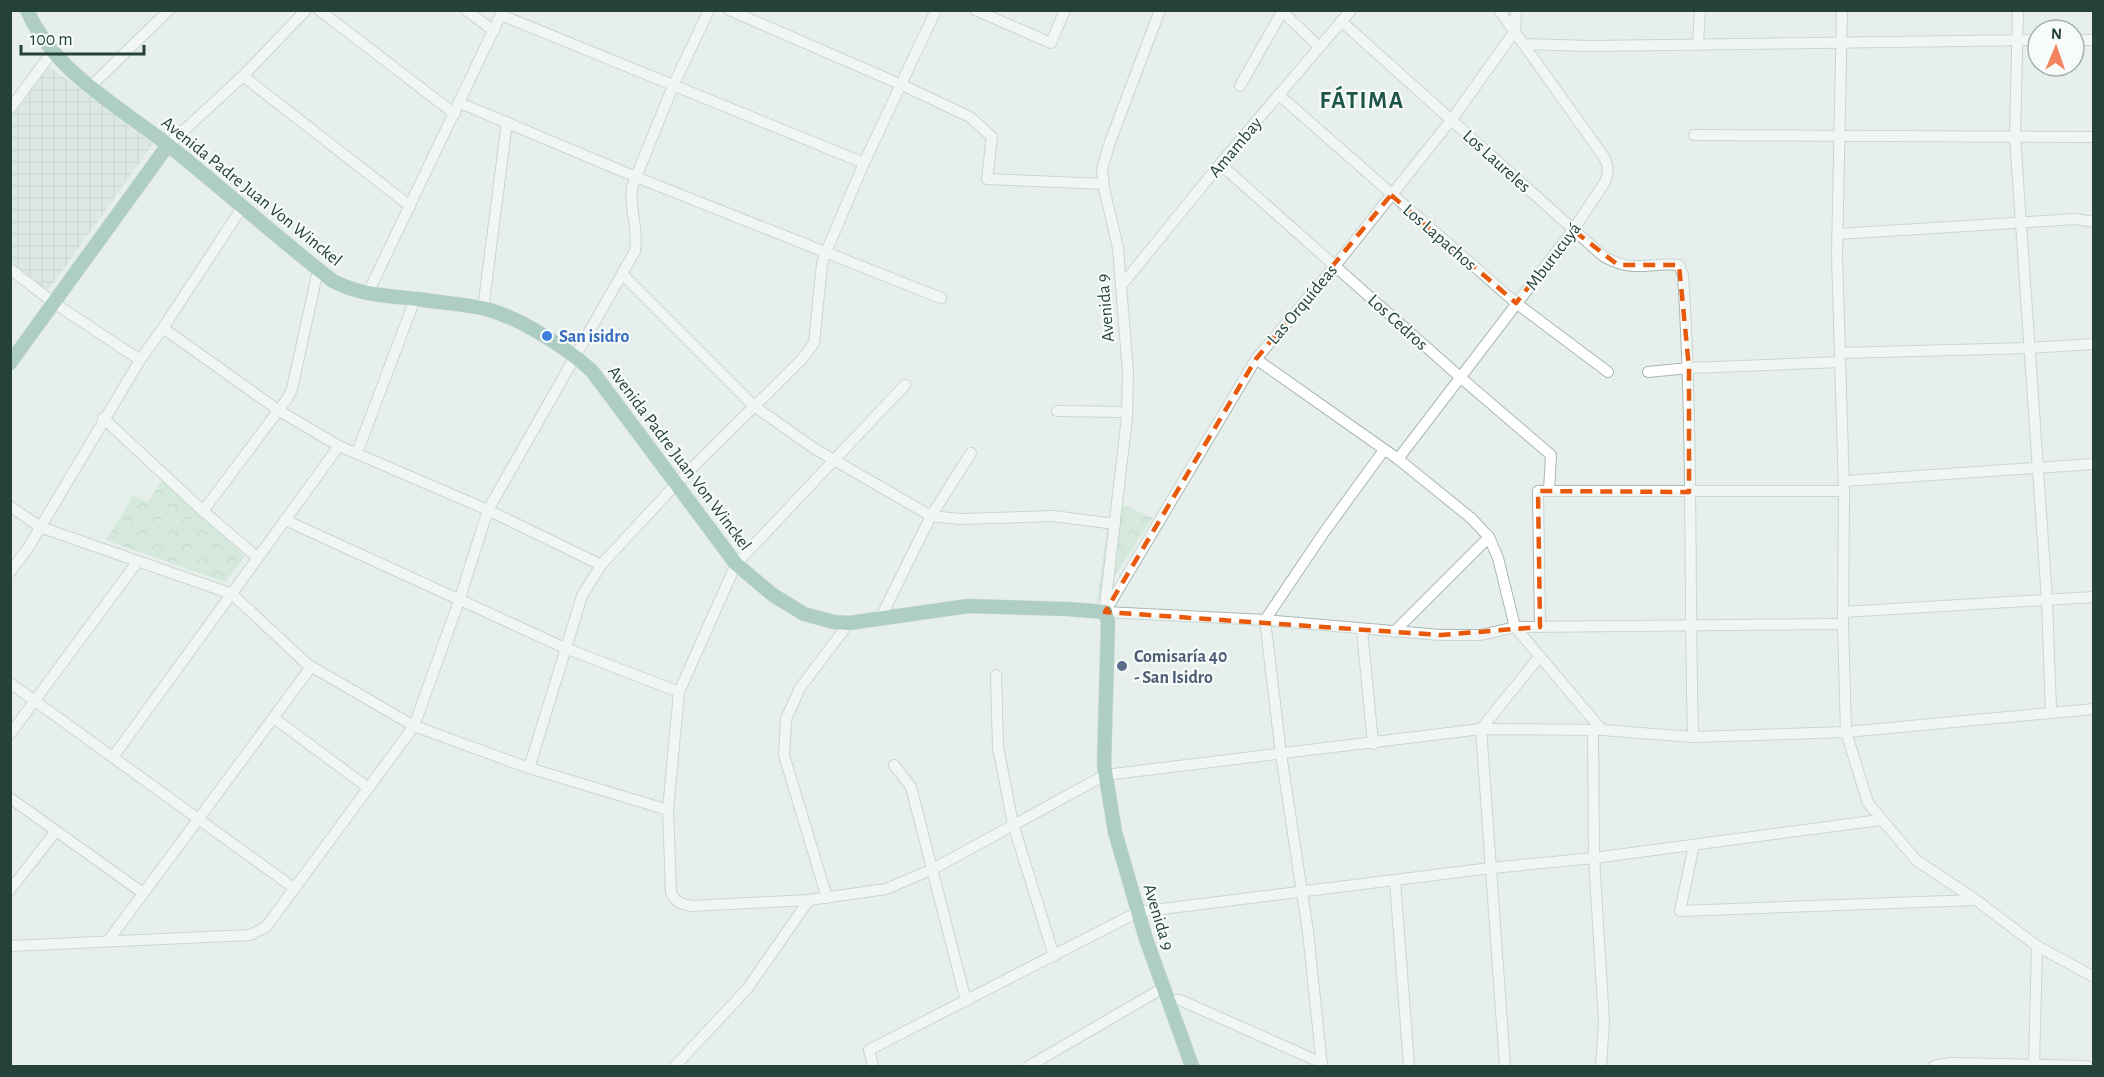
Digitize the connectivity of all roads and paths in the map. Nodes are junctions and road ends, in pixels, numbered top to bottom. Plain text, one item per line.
1 (169, 10) edge
2 (306, 10) edge
3 (319, 10) edge
4 (466, 10) edge
5 (709, 10) edge
6 (729, 10) edge
7 (936, 10) edge
8 (975, 10) edge
9 (1065, 10) edge
10 (1160, 10) edge
11 (1351, 10) edge
12 (1499, 10) edge
13 (1516, 10) edge
14 (1700, 10) edge
15 (1842, 10) edge
16 (2018, 10) edge
17 (1282, 11) edge
18 (29, 12) edge
19 (502, 13) edge
20 (1341, 21) junction
21 (494, 31) junction
22 (1515, 31) junction
23 (2017, 40) junction
24 (2026, 40) edge
25 (1841, 42) junction
26 (1524, 44) junction
27 (1698, 44) junction
28 (1319, 47) junction
29 (53, 51) junction
30 (243, 76) junction
31 (902, 85) junction
32 (673, 86) junction
33 (1240, 86) dead end
34 (90, 87) junction
35 (1278, 95) junction
36 (460, 103) junction
37 (10, 109) edge
38 (455, 114) junction
39 (1452, 119) junction
40 (507, 122) junction
41 (1694, 135) dead end
42 (1840, 135) junction
43 (2015, 136) junction
44 (2094, 137) edge
45 (168, 145) junction
46 (864, 163) junction
47 (1220, 164) junction
48 (636, 177) junction
49 (1103, 184) junction
50 (1391, 195) junction
51 (243, 206) junction
52 (410, 206) junction
53 (2094, 222) edge
54 (2020, 223) junction
55 (1573, 230) junction
56 (1838, 234) junction
57 (826, 252) junction
58 (1335, 266) junction
59 (10, 269) edge
60 (318, 270) junction
61 (623, 275) junction
62 (1120, 286) junction
63 (368, 293) junction
64 (941, 298) dead end
65 (415, 299) junction
66 (54, 303) junction
67 (1516, 303) junction
68 (483, 309) junction
69 (163, 328) junction
70 (2094, 344) edge
71 (2028, 348) junction
72 (574, 355) junction
73 (1840, 357) junction
74 (1256, 359) junction
75 (140, 360) junction
76 (10, 363) edge
77 (1689, 368) junction
78 (1608, 372) dead end
79 (1648, 372) dead end
80 (1460, 377) junction
81 (904, 386) dead end
82 (754, 406) junction
83 (278, 410) junction
84 (1057, 411) dead end
85 (1127, 412) junction
86 (103, 418) junction
87 (339, 446) junction
88 (1384, 450) junction
89 (357, 453) junction
90 (971, 453) dead end
91 (1398, 459) junction
92 (834, 460) junction
93 (2094, 464) edge
94 (2037, 469) junction
95 (676, 484) junction
96 (1844, 486) junction
97 (1549, 491) junction
98 (1689, 492) junction
99 (10, 506) edge
100 (488, 510) junction
101 (203, 511) junction
102 (931, 516) junction
103 (285, 520) junction
104 (1115, 524) junction
105 (40, 527) junction
106 (1489, 537) junction
107 (258, 558) junction
108 (138, 561) junction
109 (736, 564) junction
110 (601, 565) junction
111 (10, 572) edge
112 (232, 594) junction
113 (2094, 597) edge
114 (2047, 600) junction
115 (459, 601) junction
116 (1105, 612) junction
117 (1843, 612) junction
118 (881, 617) junction
119 (1265, 620) junction
120 (849, 623) junction
121 (1843, 624) junction
122 (1690, 626) junction
123 (1515, 627) junction
124 (1540, 627) junction
125 (1362, 630) junction
126 (1394, 632) junction
127 (564, 648) junction
128 (1540, 656) junction
129 (312, 667) junction
130 (996, 675) dead end
131 (10, 682) edge
132 (679, 692) junction
133 (34, 700) junction
134 (2094, 709) edge
135 (2051, 712) junction
136 (274, 718) junction
137 (414, 726) junction
138 (1481, 729) junction
139 (1597, 730) junction
140 (1846, 732) junction
141 (10, 734) edge
142 (1693, 737) junction
143 (1373, 744) junction
144 (1281, 754) junction
145 (113, 757) junction
146 (894, 765) dead end
147 (529, 768) junction
148 (1105, 775) junction
149 (367, 787) junction
150 (10, 798) edge
151 (668, 810) junction
152 (199, 820) junction
153 (1880, 820) junction
154 (1013, 824) junction
155 (56, 831) junction
156 (1694, 845) junction
157 (1594, 858) junction
158 (1491, 868) junction
159 (931, 870) junction
160 (1395, 881) junction
161 (294, 888) junction
162 (10, 890) edge
163 (1300, 892) junction
164 (143, 893) junction
165 (827, 898) junction
166 (809, 900) junction
167 (1976, 900) junction
168 (1138, 912) junction
169 (108, 941) junction
170 (10, 946) edge
171 (2037, 946) junction
172 (1054, 956) junction
173 (2094, 977) edge
174 (1165, 994) junction
175 (966, 1001) junction
176 (1322, 1065) edge
177 (675, 1066) edge
178 (873, 1066) edge
179 (1029, 1066) edge
180 (1192, 1066) edge
181 (1409, 1066) edge
182 (1505, 1066) edge
183 (1601, 1066) edge
184 (1934, 1066) edge
185 (2034, 1066) edge
186 (2087, 1066) edge

1 - 34 street
2 - 30 street
3 - 38 street
4 - 21 street
5 - 32 street
6 - 31 street
7 - 31 street
8 - 9 street
10 - 49 street, Avenida 9
11 - 20 street, Amambay
12 - 22 street, Mburucuyá
13 - 22 street
14 - 27 street
15 - 25 street
16 - 23 street
17 - 28 street
17 - 33 street
18 - 29 main road, Avenida Padre Juan Von Winckel
19 - 21 street
19 - 32 street
20 - 28 street, Amambay
20 - 39 street, Los Laureles
21 - 36 street
22 - 26 street, Mburucuyá
22 - 39 street, Las Orquídeas
23 - 24 street
23 - 25 street
23 - 43 street
25 - 27 street
25 - 42 street
26 - 27 street
26 - 55 street, Mburucuyá
28 - 35 street, Amambay
29 - 34 main road, Avenida Padre Juan Von Winckel
29 - 37 street
30 - 45 street
30 - 52 street
31 - 46 street
31 - 49 street
32 - 46 street
32 - 48 street
34 - 45 main road, Avenida Padre Juan Von Winckel
35 - 47 street, Amambay
35 - 50 street, Los Lapachos
36 - 38 street
36 - 40 street
38 - 52 street
39 - 50 street, Las Orquídeas
39 - 55 street, Los Laureles
40 - 48 street
40 - 68 street
41 - 42 street
42 - 43 street
42 - 56 street
43 - 44 street
43 - 54 street
45 - 51 main road, Avenida Padre Juan Von Winckel
45 - 66 main road
46 - 57 street
47 - 58 street, Los Cedros
47 - 62 street, Amambay
48 - 57 street
48 - 61 street
49 - 62 street, Avenida 9
50 - 58 street, Las Orquídeas
50 - 67 street, Los Lapachos
51 - 60 main road, Avenida Padre Juan Von Winckel
51 - 69 street
52 - 63 street
53 - 54 street
54 - 56 street
54 - 71 street
55 - 67 street, Mburucuyá
55 - 77 street, Los Laureles
56 - 73 street
57 - 64 street
57 - 82 street
58 - 74 street, Las Orquídeas
58 - 80 street, Los Cedros
59 - 66 street
60 - 63 main road, Avenida Padre Juan Von Winckel
60 - 83 street
61 - 72 street
61 - 82 street
62 - 85 street, Avenida 9
63 - 65 main road, Avenida Padre Juan Von Winckel
65 - 68 main road, Avenida Padre Juan Von Winckel
65 - 89 street
66 - 75 street
66 - 76 main road
67 - 78 street, Los Lapachos
67 - 80 street, Mburucuyá
68 - 72 main road, Avenida Padre Juan Von Winckel
69 - 75 street
69 - 83 street
70 - 71 street
71 - 73 street
71 - 94 street
72 - 95 main road, Avenida Padre Juan Von Winckel
72 - 100 street
73 - 77 street
73 - 96 street
74 - 88 street
74 - 116 street, Las Orquídeas
75 - 86 street
77 - 79 street
77 - 98 street
80 - 91 street, Mburucuyá
80 - 97 street, Los Cedros
81 - 92 street
82 - 92 street
82 - 95 street
83 - 87 street
83 - 101 street
84 - 85 street
85 - 104 street, Avenida 9
86 - 101 street
86 - 105 street
87 - 89 street
87 - 103 street
88 - 91 street
88 - 119 street
89 - 100 street
90 - 102 street
91 - 106 street
92 - 102 street
92 - 109 street
93 - 94 street
94 - 96 street
94 - 114 street
95 - 109 main road, Avenida Padre Juan Von Winckel
95 - 110 street
96 - 98 street
96 - 117 street
97 - 98 street
97 - 124 street
98 - 122 street
99 - 105 street
100 - 110 street
100 - 115 street
101 - 107 street
102 - 104 street
102 - 118 street
103 - 107 street
103 - 115 street
104 - 116 street, Avenida 9
105 - 108 street
105 - 111 street
106 - 123 street
106 - 126 street
107 - 112 street
108 - 112 street
108 - 133 street
109 - 120 main road, Avenida Padre Juan Von Winckel
109 - 132 street
110 - 127 street
112 - 129 street
112 - 145 street
113 - 114 street
114 - 117 street
114 - 135 street
115 - 127 street
115 - 137 street
116 - 118 main road, Avenida Padre Juan Von Winckel
116 - 119 street
116 - 148 main road
117 - 121 street
118 - 120 main road, Avenida Padre Juan Von Winckel
119 - 125 street
119 - 144 street
120 - 165 street
121 - 122 street
121 - 140 street
122 - 124 street
122 - 142 street
123 - 124 street
123 - 126 street
123 - 128 street
125 - 126 street
125 - 143 street
127 - 132 street
127 - 147 street
128 - 138 street
128 - 139 street
129 - 136 street
129 - 137 street
130 - 154 street
131 - 133 street
132 - 151 street
133 - 141 street
133 - 145 street
134 - 135 street
135 - 140 street
136 - 149 street
136 - 152 street
137 - 147 street
137 - 149 street
138 - 139 street
138 - 143 street
138 - 158 street
139 - 142 street
139 - 157 street
140 - 142 street
140 - 153 street
143 - 144 street
144 - 148 street
144 - 163 street
145 - 152 street
146 - 159 street
147 - 151 street
148 - 154 street
148 - 168 main road, Avenida 9
149 - 161 street
150 - 155 street
151 - 166 street
152 - 161 street
152 - 164 street
153 - 156 street
153 - 167 street
154 - 159 street
154 - 172 street
155 - 162 street
155 - 164 street
156 - 157 street
156 - 167 street
157 - 158 street
157 - 183 street
158 - 160 street
158 - 182 street
159 - 165 street
159 - 175 street
160 - 163 street
160 - 181 street
161 - 169 street
163 - 168 street
163 - 176 street
164 - 169 street
165 - 166 street
166 - 177 street
167 - 171 street
168 - 172 street
168 - 174 main road, Avenida 9
169 - 170 street
171 - 173 street
171 - 185 street
172 - 175 street
174 - 176 street
174 - 179 street
174 - 180 main road, Avenida 9
175 - 178 street
184 - 185 street
185 - 186 street

